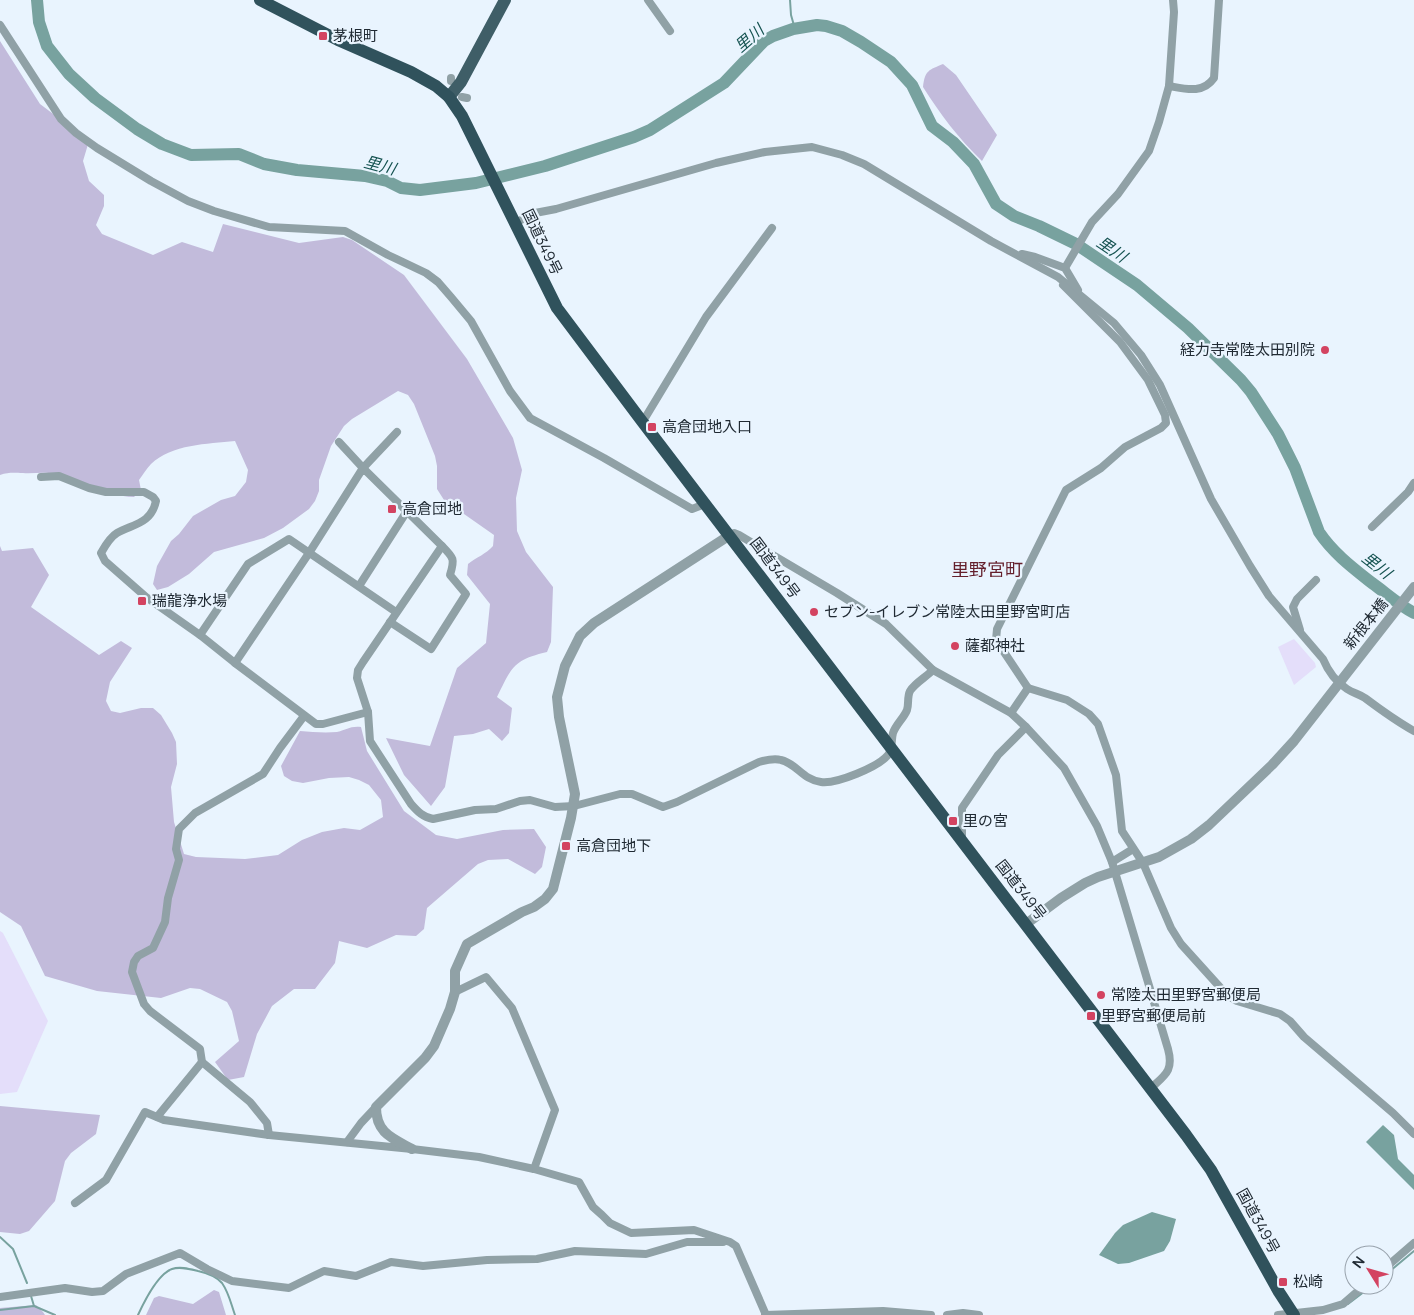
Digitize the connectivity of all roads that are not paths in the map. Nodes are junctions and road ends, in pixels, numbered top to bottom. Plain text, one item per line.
1 (260, 0) edge
2 (505, 0) edge
3 (648, 0) edge
4 (1173, 0) edge
5 (1219, 0) edge
6 (0, 25) edge
7 (670, 31) dead end
8 (1169, 86) junction
9 (449, 98) junction
10 (512, 219) junction
11 (772, 228) dead end
12 (1015, 253) junction
13 (1067, 266) junction
14 (1055, 275) junction
15 (1081, 294) junction
16 (1161, 388) junction
17 (1165, 415) junction
18 (641, 420) junction
19 (397, 432) dead end
20 (339, 442) dead end
21 (363, 468) junction
22 (41, 477) dead end
23 (1414, 483) edge
24 (705, 504) junction
25 (407, 511) junction
26 (1372, 527) dead end
27 (730, 535) junction
28 (442, 546) junction
29 (309, 553) junction
30 (1316, 580) dead end
31 (359, 586) junction
32 (1414, 588) edge
33 (396, 612) junction
34 (390, 622) junction
35 (1302, 634) junction
36 (200, 635) junction
37 (235, 663) junction
38 (933, 670) junction
39 (1340, 680) junction
40 (1028, 688) junction
41 (368, 712) junction
42 (1011, 713) junction
43 (304, 716) junction
44 (1026, 726) junction
45 (1414, 731) edge
46 (892, 747) junction
47 (574, 806) junction
48 (962, 841) junction
49 (1133, 849) junction
50 (1143, 862) junction
51 (1113, 867) junction
52 (1026, 924) junction
53 (455, 992) junction
54 (202, 1062) junction
55 (1150, 1089) junction
56 (376, 1107) junction
57 (157, 1117) junction
58 (1414, 1134) edge
59 (269, 1135) junction
60 (347, 1142) junction
61 (412, 1149) junction
62 (534, 1169) junction
63 (75, 1203) dead end
64 (730, 1242) junction
65 (1414, 1243) edge
66 (1394, 1260) edge
67 (1353, 1295) edge
68 (0, 1297) edge
69 (1293, 1314) edge
70 (766, 1315) edge
71 (931, 1315) edge
72 (946, 1315) edge
73 (980, 1315) edge
74 (1278, 1315) edge

1 - 9 highway, 国道349号
2 - 9 main road
3 - 7 street
4 - 8 street
5 - 8 street
6 - 24 street
8 - 13 street
9 - 10 highway, 国道349号
10 - 12 street
10 - 18 highway, 国道349号
11 - 18 street
12 - 13 street
12 - 14 street
13 - 15 street
14 - 15 street
14 - 17 street
15 - 16 street
16 - 17 street
16 - 35 street
17 - 40 street
18 - 24 highway, 国道349号
19 - 21 street
20 - 21 street
21 - 25 street
21 - 29 street
22 - 36 street
23 - 26 street
24 - 27 highway, 国道349号
25 - 28 street
25 - 31 street
27 - 38 street
27 - 46 highway, 国道349号
27 - 47 street
28 - 33 street
28 - 34 street
29 - 31 street
29 - 36 street
29 - 37 street
30 - 35 street
31 - 33 street
32 - 39 street, 新根本橋
33 - 34 street
34 - 41 street
35 - 39 street
36 - 37 street
37 - 43 street
38 - 42 street
38 - 46 street
39 - 45 street
39 - 50 street, 新根本橋
40 - 42 street
40 - 49 street
41 - 43 street
41 - 47 street
42 - 44 street
43 - 54 street
44 - 48 street
44 - 51 street
46 - 47 street
46 - 48 highway, 国道349号
47 - 53 street
48 - 52 highway, 国道349号
49 - 50 street
49 - 51 street
50 - 51 street, 新根本橋
50 - 58 street
51 - 52 street, 新根本橋
51 - 55 street
52 - 55 highway, 国道349号
53 - 56 street
53 - 62 street
54 - 57 street
54 - 59 street
55 - 69 highway, 国道349号
56 - 60 street
56 - 61 street
57 - 59 street
57 - 63 street
59 - 60 street
60 - 61 street
61 - 62 street
62 - 64 street
64 - 68 street
64 - 70 street
65 - 66 street
67 - 69 street
69 - 74 street
70 - 71 street
72 - 73 street

